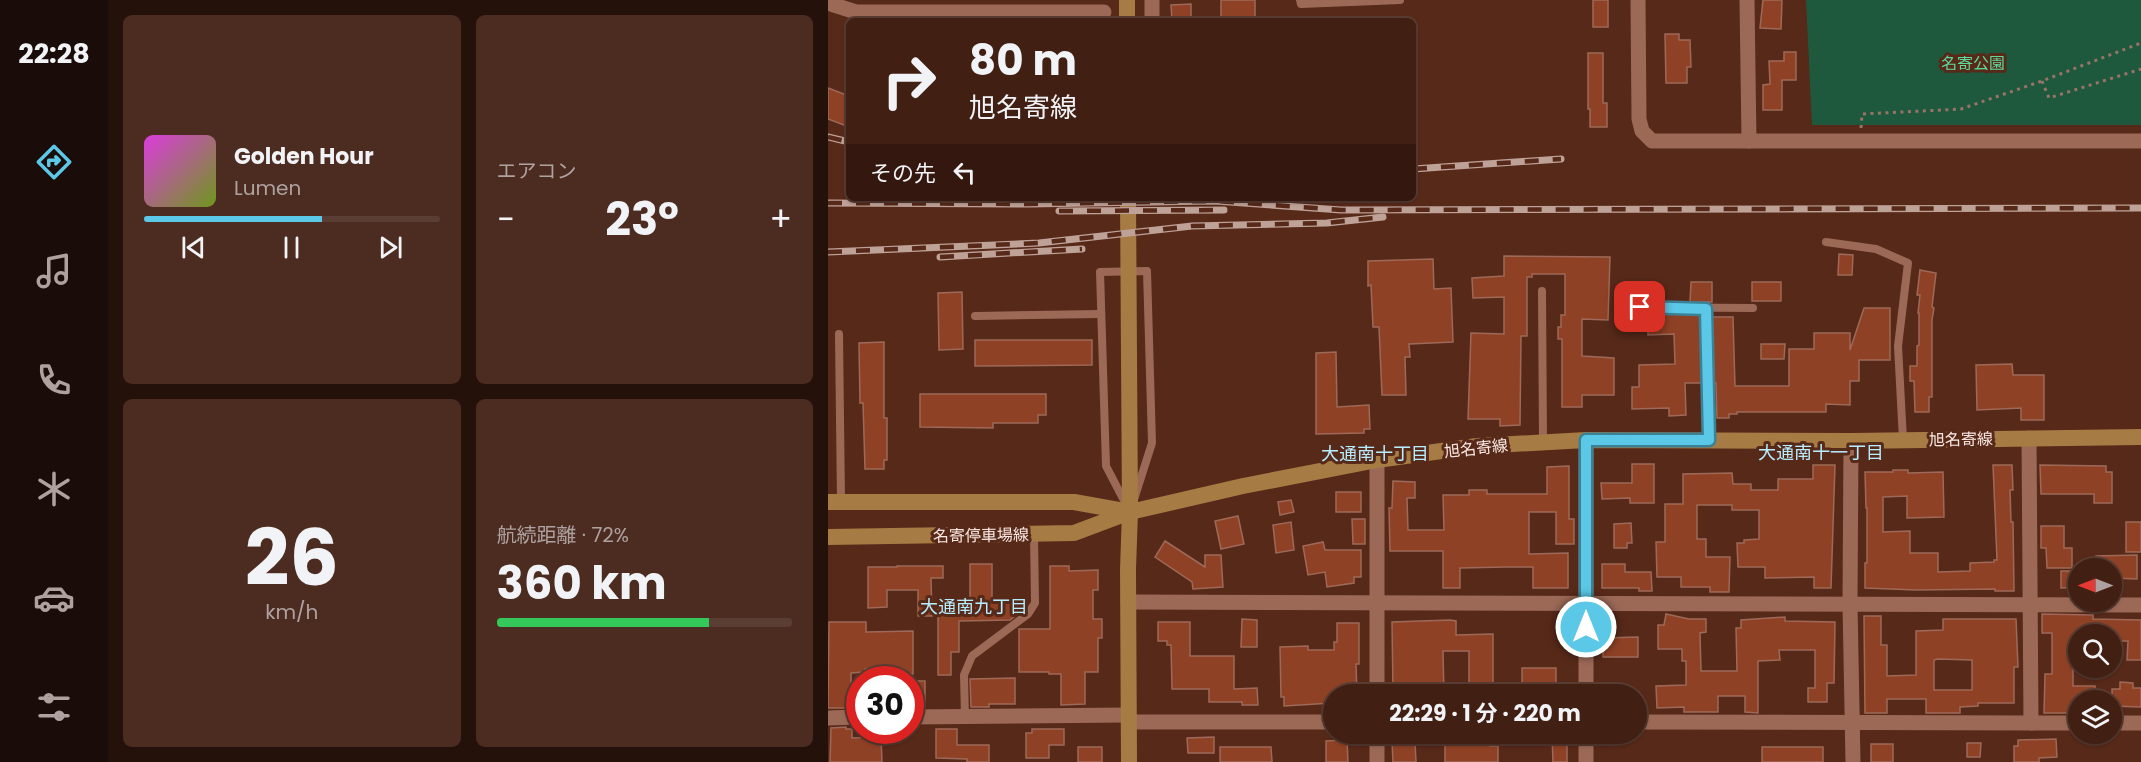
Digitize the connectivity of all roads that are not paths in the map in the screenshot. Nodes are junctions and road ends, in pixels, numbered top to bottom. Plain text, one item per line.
1 (1127, 0) edge
2 (1152, 0) edge
3 (1300, 0) edge
4 (1402, 0) edge
5 (1638, 0) edge
6 (1747, 0) edge
7 (828, 3) edge
8 (1104, 11) edge
9 (1127, 18) edge
10 (1152, 18) edge
11 (1749, 141) junction
12 (2141, 141) edge
13 (1128, 201) edge
14 (1826, 242) dead end
15 (1542, 291) dead end
16 (1618, 307) dead end
17 (1753, 308) dead end
18 (1706, 309) junction
19 (1100, 314) junction
20 (975, 316) dead end
21 (839, 334) dead end
22 (2141, 437) edge
23 (2029, 438) junction
24 (1586, 440) junction
25 (1709, 440) junction
26 (1903, 440) junction
27 (1851, 441) junction
28 (1543, 442) junction
29 (1377, 460) junction
30 (835, 502) edge
31 (1130, 512) junction
32 (1034, 534) junction
33 (828, 537) edge
34 (1128, 602) junction
35 (1378, 603) junction
36 (1585, 604) junction
37 (1850, 604) junction
38 (2030, 604) junction
39 (2141, 604) edge
40 (1377, 684) edge
41 (1586, 684) edge
42 (846, 717) edge
43 (924, 717) edge
44 (964, 717) junction
45 (828, 718) edge
46 (1129, 719) junction
47 (1323, 722) edge
48 (1647, 722) edge
49 (1852, 722) junction
50 (2031, 723) junction
51 (2068, 723) edge
52 (2122, 723) edge
53 (2141, 723) edge
54 (1377, 744) edge
55 (1586, 744) edge
56 (1129, 762) edge
57 (1377, 762) edge
58 (1586, 762) edge
59 (1853, 762) edge

1 - 9 main road
2 - 10 street
3 - 4 lane
5 - 11 street
6 - 11 street
7 - 8 street
11 - 12 street
13 - 31 main road
14 - 26 lane
15 - 28 lane
16 - 18 lane
17 - 18 lane
18 - 25 lane
19 - 20 lane
19 - 31 lane
19 - 31 lane
21 - 30 lane
22 - 23 main road, 旭名寄線
23 - 26 main road, 旭名寄線
23 - 38 street
24 - 25 main road, 旭名寄線
24 - 28 main road, 旭名寄線
24 - 36 street
25 - 27 main road, 旭名寄線
26 - 27 main road, 旭名寄線
27 - 37 street
28 - 29 main road, 旭名寄線
29 - 31 main road, 旭名寄線
29 - 35 street
30 - 31 main road, 名寄停車場線
31 - 32 main road, 名寄停車場線
31 - 34 main road
32 - 33 main road, 名寄停車場線
32 - 44 lane
34 - 35 street
34 - 46 main road
35 - 36 street
35 - 40 street
36 - 37 street
36 - 41 street
37 - 38 street
37 - 49 street
38 - 39 street
38 - 50 street
42 - 45 street
43 - 44 street
44 - 46 street
46 - 47 street
46 - 56 main road
48 - 49 street
49 - 50 street
49 - 59 street
50 - 51 street
52 - 53 street
54 - 57 street
55 - 58 street

